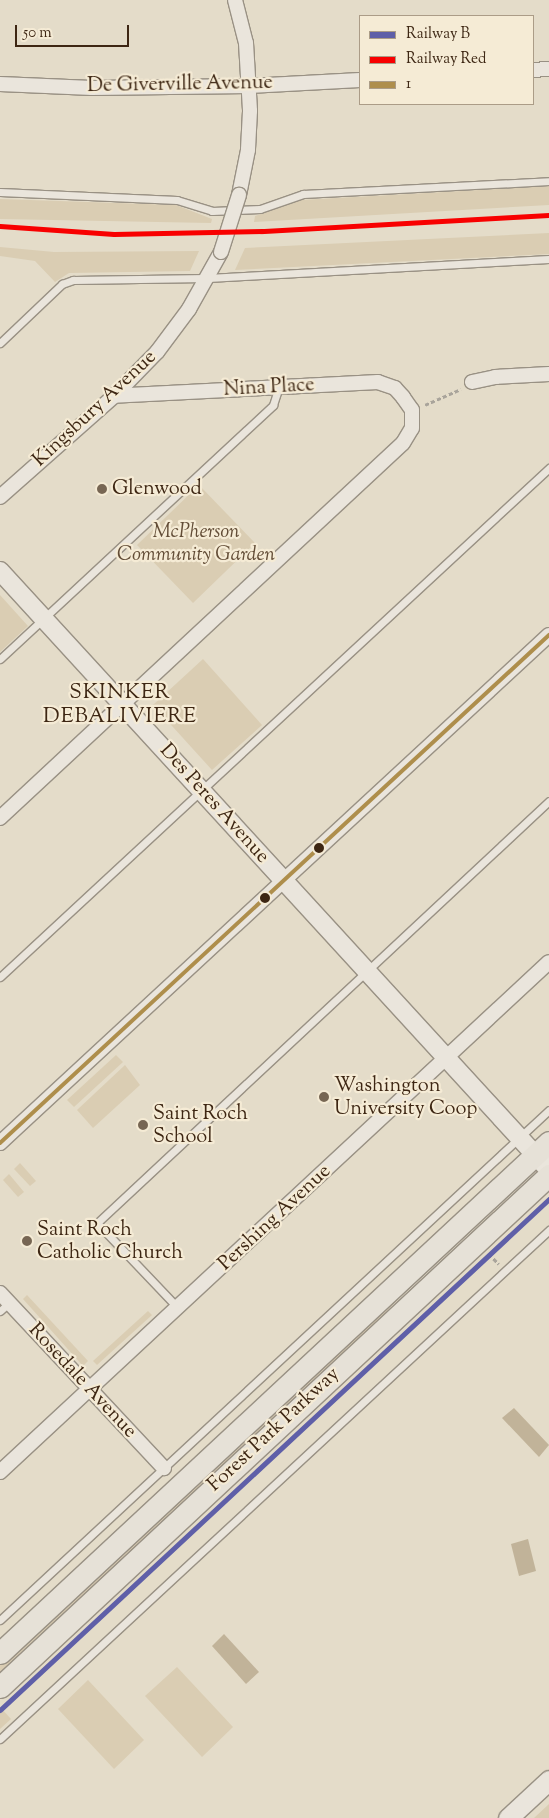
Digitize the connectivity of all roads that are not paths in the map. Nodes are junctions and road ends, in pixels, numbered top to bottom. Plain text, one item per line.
1 (235, 0) edge
2 (549, 69) edge
3 (534, 70) edge
4 (359, 80) edge
5 (0, 84) edge
6 (249, 86) junction
7 (549, 181) edge
8 (0, 192) edge
9 (549, 259) edge
10 (207, 278) junction
11 (0, 343) edge
12 (549, 374) edge
13 (472, 382) road end
14 (279, 388) junction
15 (114, 396) junction
16 (549, 468) edge
17 (0, 497) edge
18 (0, 572) edge
19 (44, 619) junction
20 (549, 635) edge
21 (0, 659) edge
22 (122, 704) junction
23 (201, 790) junction
24 (549, 801) edge
25 (0, 818) edge
26 (283, 880) junction
27 (549, 962) edge
28 (368, 972) junction
29 (0, 977) edge
30 (446, 1058) junction
31 (549, 1110) edge
32 (519, 1138) junction
33 (0, 1143) edge
34 (544, 1155) edge
35 (549, 1175) edge
36 (549, 1230) edge
37 (3, 1302) edge
38 (178, 1308) junction
39 (90, 1389) junction
40 (164, 1468) junction
41 (0, 1472) edge
42 (0, 1620) edge
43 (0, 1653) edge
44 (0, 1688) edge
45 (0, 1739) edge
46 (549, 1780) edge
47 (508, 1818) edge

1 - 6 street, Kingsbury Avenue
2 - 3 street
4 - 6 street, De Giverville Avenue
5 - 6 street, De Giverville Avenue
6 - 10 street, Kingsbury Avenue, bridge
7 - 8 lane
9 - 10 lane
10 - 11 lane
10 - 15 street, Kingsbury Avenue
12 - 13 street
14 - 15 street, Nina Place
14 - 19 lane
14 - 22 street, Nina Place
15 - 17 street, Kingsbury Avenue
16 - 23 lane
18 - 19 street, Des Peres Avenue
19 - 21 lane
19 - 22 street, Des Peres Avenue
20 - 26 street
22 - 23 street, Des Peres Avenue
22 - 25 street
23 - 26 street, Des Peres Avenue
23 - 29 lane
24 - 28 lane
26 - 28 street, Des Peres Avenue
26 - 33 street
27 - 30 street, Pershing Avenue
28 - 30 street, Des Peres Avenue
28 - 38 lane
30 - 32 street, Des Peres Avenue
30 - 38 street, Pershing Avenue
31 - 32 lane
32 - 34 street, Des Peres Avenue
32 - 40 lane
34 - 43 main road, Forest Park Parkway
35 - 44 main road, Forest Park Parkway
36 - 45 lane
37 - 39 street, Rosedale Avenue
38 - 39 street, Pershing Avenue
39 - 40 street, Rosedale Avenue
39 - 41 street, Pershing Avenue
40 - 42 lane
46 - 47 main road

